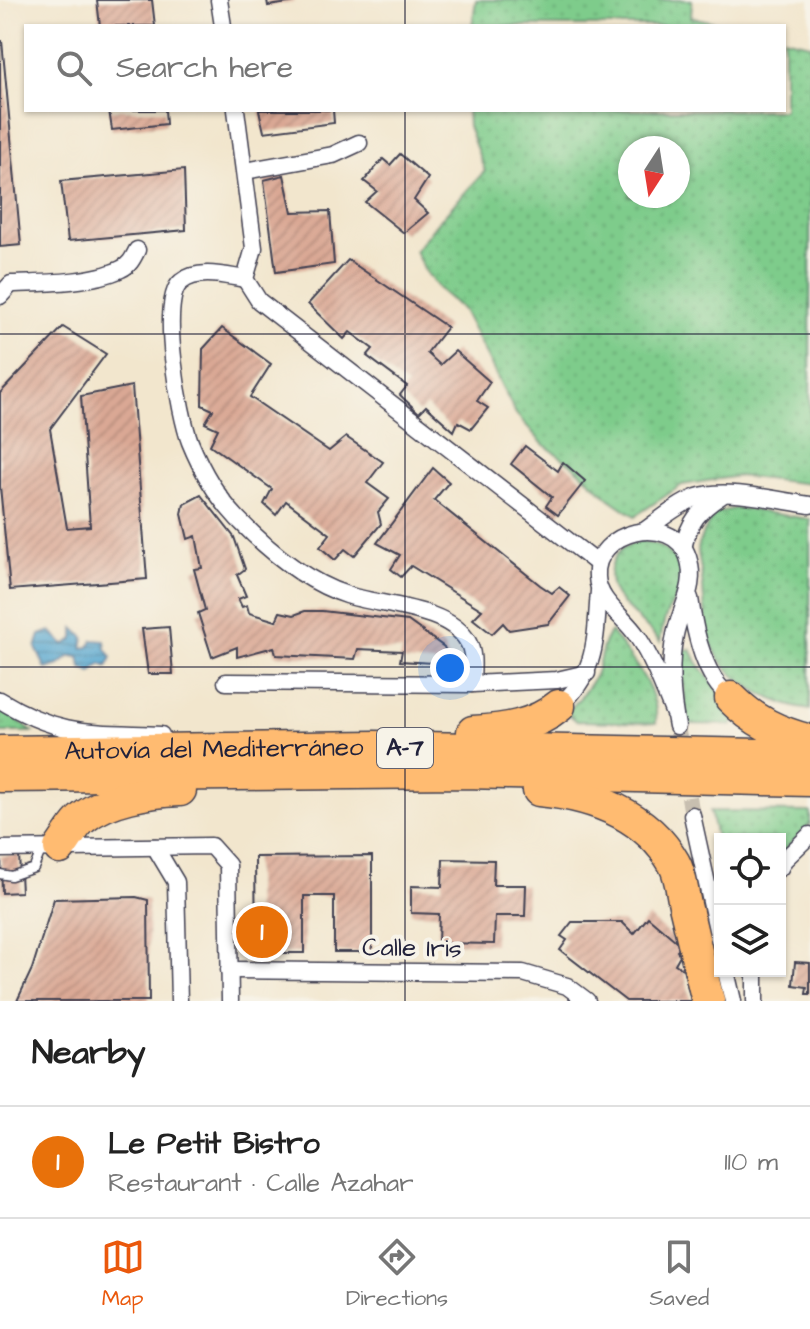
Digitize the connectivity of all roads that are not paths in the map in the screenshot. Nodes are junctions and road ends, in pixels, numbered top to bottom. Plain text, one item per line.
1 (219, 0) edge
2 (223, 24) edge
3 (236, 112) edge
4 (359, 143) dead end
5 (245, 171) junction
6 (137, 250) dead end
7 (245, 279) junction
8 (0, 296) edge
9 (722, 495) junction
10 (810, 505) edge
11 (644, 531) junction
12 (683, 548) junction
13 (597, 563) junction
14 (599, 591) junction
15 (689, 591) junction
16 (587, 673) junction
17 (536, 681) junction
18 (226, 682) dead end
19 (472, 684) junction
20 (731, 698) junction
21 (0, 700) edge
22 (559, 706) junction
23 (810, 726) edge
24 (162, 735) joint
25 (810, 741) edge
26 (375, 747) junction
27 (234, 748) junction
28 (0, 752) edge
29 (810, 756) edge
30 (268, 772) junction
31 (462, 772) junction
32 (0, 776) edge
33 (810, 780) edge
34 (692, 815) tunnel mouth
35 (810, 835) edge
36 (155, 847) junction
37 (51, 848) junction
38 (0, 849) edge
39 (786, 858) edge
40 (0, 874) edge
41 (714, 916) edge
42 (229, 970) junction
43 (727, 977) edge
44 (755, 977) edge
45 (179, 1001) edge
46 (230, 1001) edge
47 (587, 1001) edge
48 (708, 1001) edge
49 (733, 1001) edge
50 (755, 1001) edge

1 - 2 street
3 - 5 street
4 - 5 street
5 - 7 street
6 - 8 street
7 - 13 street
7 - 19 street
9 - 10 street
9 - 11 street
9 - 12 street
11 - 12 street
11 - 13 street
12 - 15 street
13 - 14 street
14 - 15 street
14 - 16 street
15 - 20 street
16 - 17 street
16 - 22 street
17 - 19 street
17 - 22 street
18 - 19 street
20 - 23 street
20 - 25 highway
21 - 24 street
22 - 26 highway
24 - 27 highway
26 - 27 highway, Autovía del Mediterráneo / A-7
26 - 29 highway, Autovía del Mediterráneo / A-7
27 - 28 highway, Autovía del Mediterráneo / A-7
30 - 31 highway, Autovía del Mediterráneo / A-7
30 - 32 highway, Autovía del Mediterráneo / A-7
30 - 37 highway
31 - 33 highway, Autovía del Mediterráneo / A-7
31 - 48 highway
34 - 41 street
35 - 39 street
36 - 37 street
36 - 42 street
36 - 45 street
37 - 38 street
37 - 40 lane
42 - 46 street
42 - 47 street, Calle Iris
43 - 49 street
44 - 50 street

